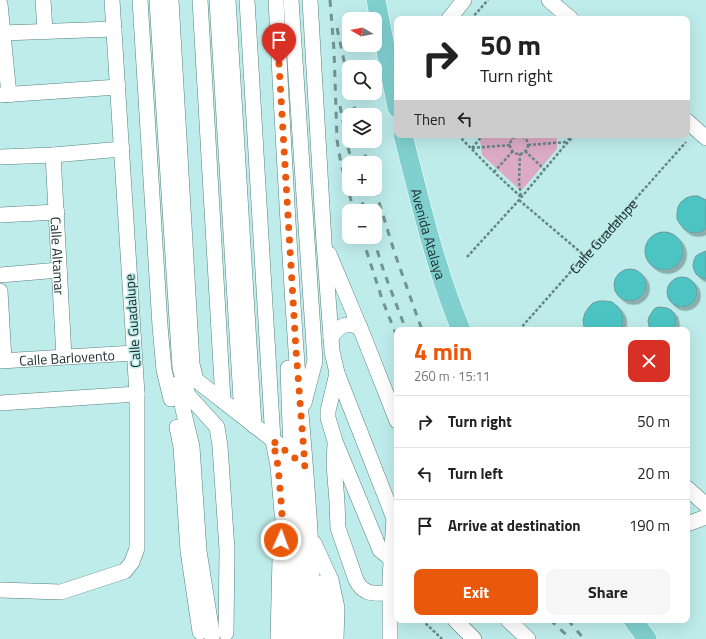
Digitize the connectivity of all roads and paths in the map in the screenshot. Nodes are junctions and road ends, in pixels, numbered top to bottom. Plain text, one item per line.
1 (43, 0) edge
2 (112, 0) edge
3 (140, 0) edge
4 (148, 0) edge
5 (157, 0) edge
6 (171, 0) edge
7 (180, 0) edge
8 (190, 0) edge
9 (200, 0) edge
10 (208, 0) edge
11 (218, 0) edge
12 (228, 0) edge
13 (237, 0) edge
14 (246, 0) edge
15 (256, 0) edge
16 (266, 0) edge
17 (276, 0) edge
18 (291, 0) edge
19 (310, 0) edge
20 (376, 0) edge
21 (464, 0) edge
22 (488, 0) edge
23 (549, 0) edge
24 (0, 4) edge
25 (451, 16) edge
26 (474, 16) edge
27 (568, 16) edge
28 (114, 29) junction
29 (44, 30) junction
30 (2, 33) junction
31 (118, 87) junction
32 (394, 93) edge
33 (4, 95) edge
34 (690, 125) edge
35 (404, 138) edge
36 (461, 138) edge
37 (480, 138) edge
38 (526, 138) edge
39 (566, 138) edge
40 (572, 138) edge
41 (706, 138) edge
42 (512, 139) edge
43 (569, 141) junction
44 (686, 142) dead end
45 (510, 145) junction
46 (528, 145) junction
47 (472, 148) junction
48 (122, 149) junction
49 (513, 151) junction
50 (525, 151) junction
51 (520, 153) junction
52 (53, 155) junction
53 (0, 157) edge
54 (545, 170) junction
55 (494, 172) junction
56 (520, 199) junction
57 (57, 212) junction
58 (0, 215) edge
59 (324, 242) junction
60 (585, 256) junction
61 (467, 258) dead end
62 (59, 270) junction
63 (0, 275) edge
64 (0, 291) edge
65 (460, 327) edge
66 (522, 327) edge
67 (360, 328) junction
68 (331, 337) junction
69 (134, 353) junction
70 (64, 357) junction
71 (2, 360) edge
72 (337, 373) junction
73 (137, 394) junction
74 (188, 395) junction
75 (223, 401) junction
76 (0, 403) edge
77 (394, 413) edge
78 (301, 414) junction
79 (273, 441) junction
80 (336, 441) junction
81 (305, 466) junction
82 (690, 491) edge
83 (706, 505) edge
84 (289, 512) junction
85 (706, 517) edge
86 (394, 519) edge
87 (690, 523) edge
88 (394, 531) edge
89 (311, 534) junction
90 (391, 559) junction
91 (322, 560) junction
92 (0, 590) edge
93 (390, 594) junction
94 (425, 623) edge
95 (458, 623) edge
96 (511, 623) edge
97 (213, 636) edge
98 (278, 639) edge
99 (289, 639) edge
100 (302, 639) edge
101 (313, 639) edge
102 (325, 639) edge
103 (336, 639) edge
104 (390, 639) edge
105 (442, 639) edge
106 (474, 639) edge
107 (528, 639) edge

1 - 29 street
2 - 28 street, Calle Guadalupe
3 - 97 street
4 - 97 street
5 - 74 street
6 - 75 street
7 - 75 street
8 - 75 street
9 - 75 street
10 - 75 street
11 - 75 street
12 - 79 street
13 - 79 street
14 - 79 street
15 - 79 street
16 - 79 street
17 - 78 street
18 - 78 street
19 - 59 street
20 - 32 main road
21 - 25 street
22 - 26 path
23 - 27 street
24 - 30 street
28 - 29 street
28 - 31 street, Calle Guadalupe
29 - 30 street
30 - 33 street
31 - 33 street
31 - 48 street, Calle Guadalupe
34 - 41 street
35 - 65 main road, Avenida Atalaya
36 - 47 path
37 - 47 path
38 - 46 path
39 - 43 path
40 - 43 path
42 - 45 path
43 - 46 path
43 - 54 path
44 - 60 path, Calle Guadalupe
45 - 47 path
45 - 49 path
46 - 50 path
47 - 55 path
48 - 52 street
48 - 69 street, Calle Guadalupe
49 - 51 path
49 - 55 path
50 - 51 path
50 - 54 path
51 - 56 path
52 - 53 street
52 - 57 street, Calle Altamar
54 - 56 path
55 - 56 path
56 - 60 path
56 - 61 path
57 - 58 street
57 - 62 street, Calle Altamar
59 - 67 street
59 - 68 street
60 - 66 path, Calle Guadalupe
62 - 63 street
62 - 70 street, Calle Altamar
64 - 71 street
67 - 68 street
67 - 77 street
68 - 72 street
69 - 70 street, Calle Barlovento
69 - 73 street, Calle Guadalupe
70 - 71 street, Calle Barlovento
72 - 80 street
72 - 86 street
73 - 76 street
73 - 92 street, Calle Guadalupe
74 - 97 street
74 - 97 street
75 - 79 street
78 - 81 street
79 - 81 street
79 - 84 street
79 - 84 street
80 - 90 street
80 - 93 street
81 - 89 street
82 - 83 street
84 - 98 street
84 - 99 street
84 - 100 street
85 - 87 street
88 - 90 street
89 - 91 street
89 - 101 street
90 - 93 street
91 - 102 street
91 - 103 street
93 - 104 street
94 - 105 path
95 - 106 street
96 - 107 street

